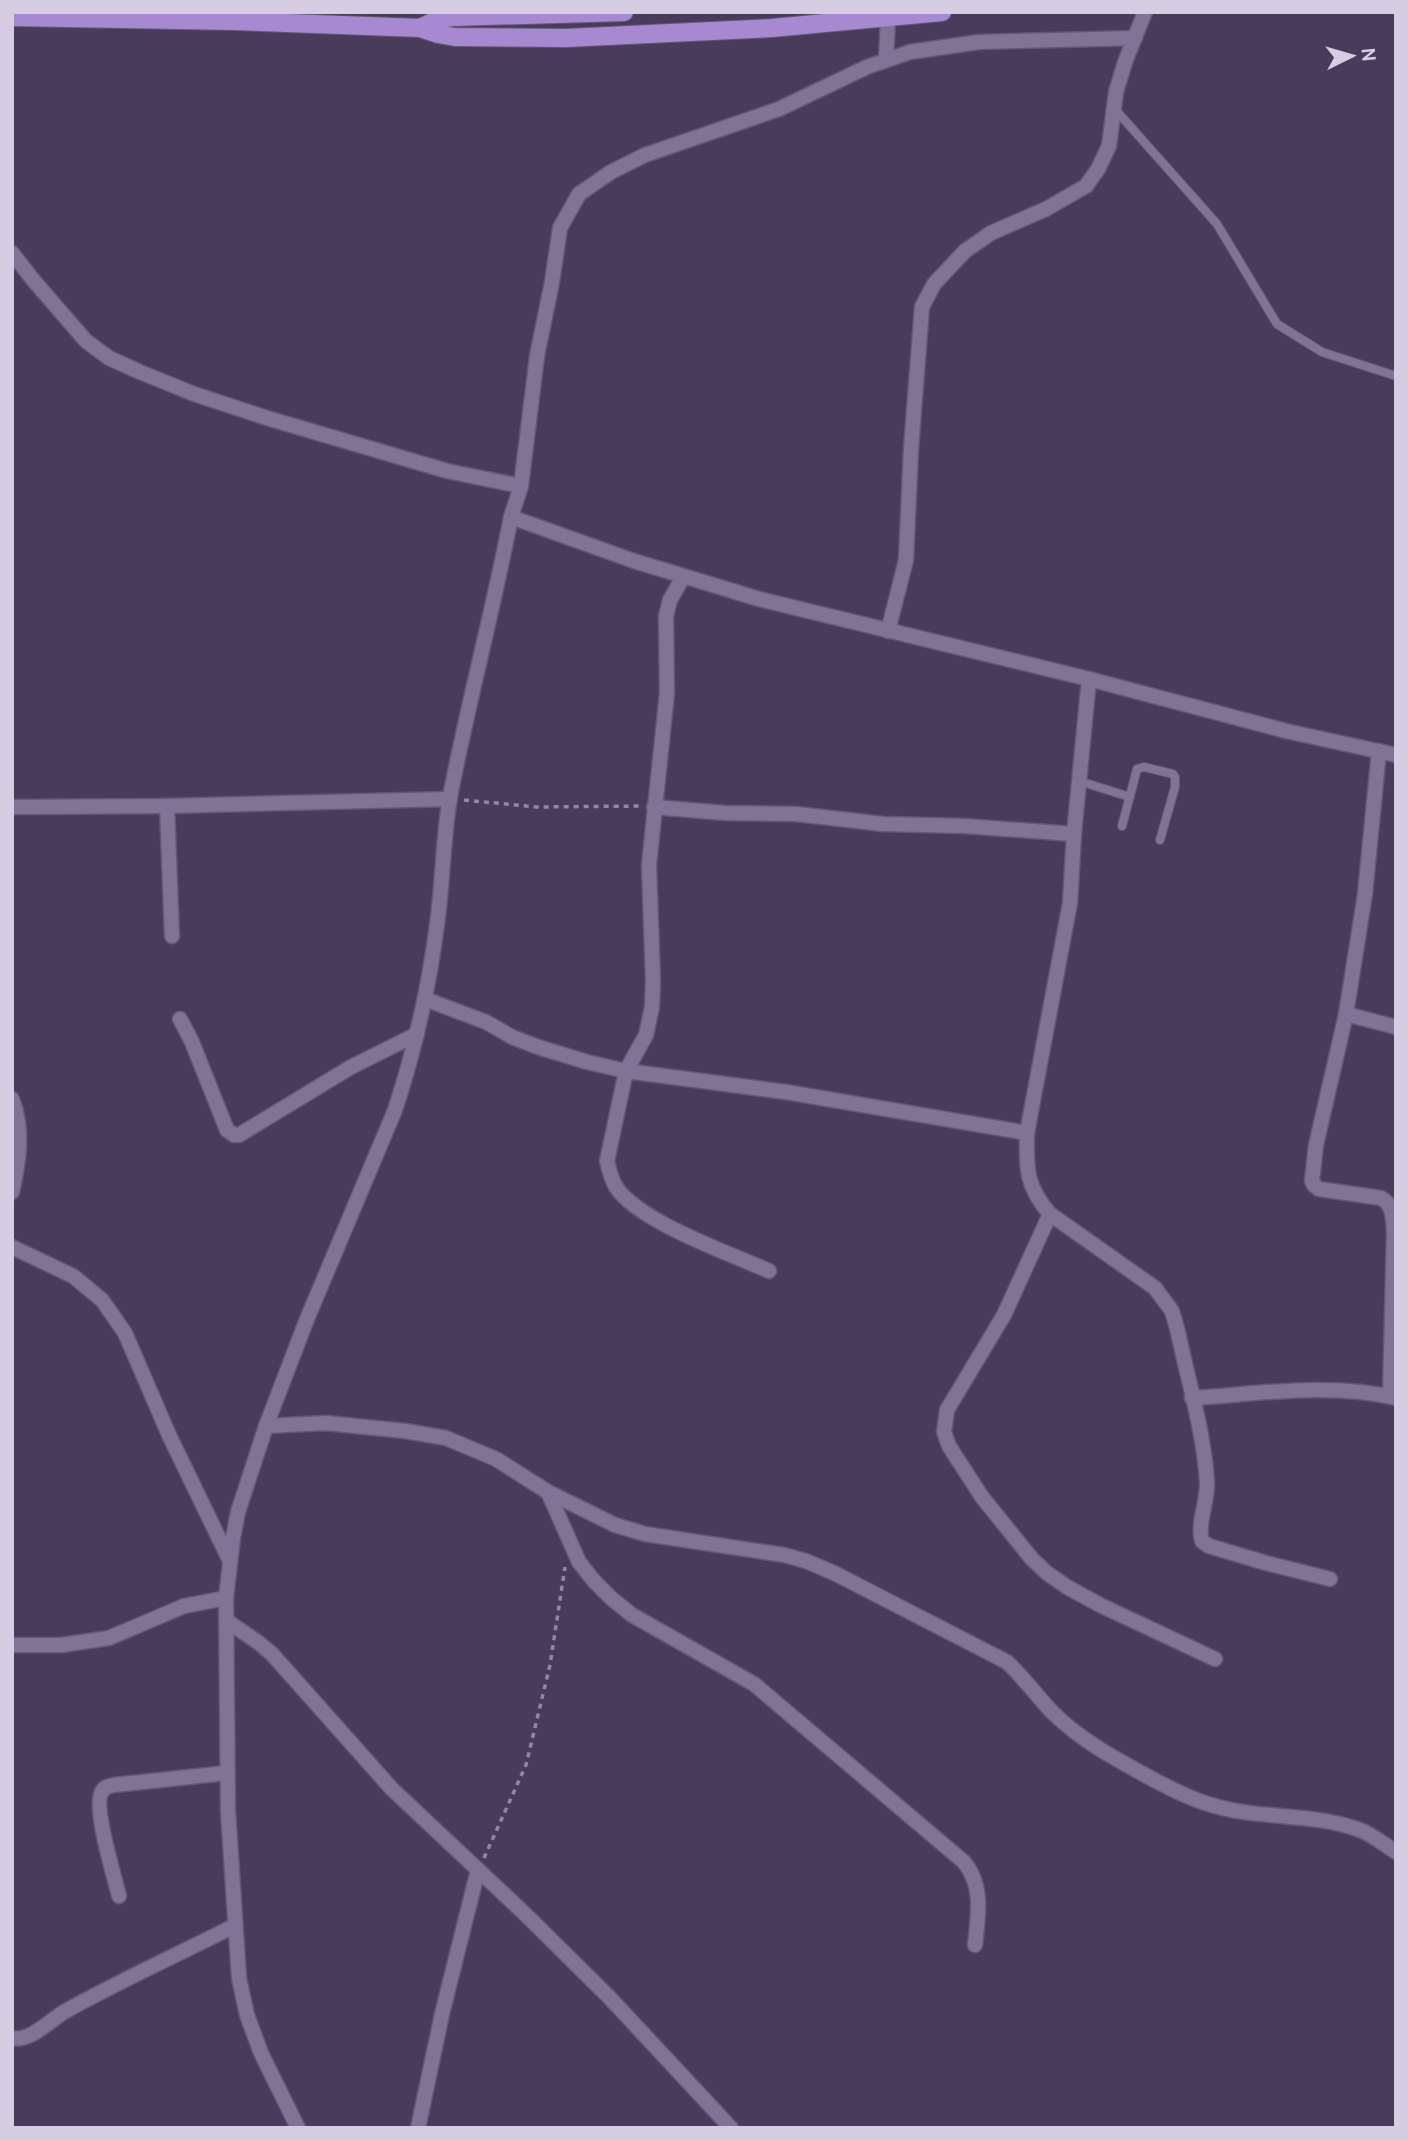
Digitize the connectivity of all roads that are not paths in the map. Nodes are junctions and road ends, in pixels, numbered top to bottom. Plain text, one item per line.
1 (624, 12) edge
2 (942, 12) edge
3 (1145, 12) edge
4 (12, 17) edge
5 (888, 17) junction
6 (420, 28) junction
7 (1135, 37) junction
8 (886, 60) junction
9 (1113, 107) junction
10 (12, 253) edge
11 (1396, 376) edge
12 (521, 486) junction
13 (511, 517) junction
14 (683, 577) junction
15 (888, 631) junction
16 (1089, 679) junction
17 (1379, 751) junction
18 (1396, 755) edge
19 (1079, 780) junction
20 (1130, 797) junction
21 (450, 799) junction
22 (167, 806) junction
23 (12, 807) edge
24 (654, 807) junction
25 (1122, 826) dead end
26 (1074, 834) junction
27 (1160, 840) dead end
28 (172, 936) dead end
29 (425, 999) junction
30 (1346, 1014) junction
31 (180, 1019) dead end
32 (1396, 1027) edge
33 (417, 1034) junction
34 (626, 1071) junction
35 (12, 1099) edge
36 (1027, 1133) junction
37 (12, 1192) edge
38 (1051, 1214) junction
39 (12, 1247) edge
40 (769, 1271) dead end
41 (1393, 1397) edge
42 (1192, 1398) junction
43 (266, 1426) junction
44 (548, 1492) junction
45 (230, 1560) junction
46 (1330, 1579) dead end
47 (226, 1598) junction
48 (227, 1621) junction
49 (12, 1645) edge
50 (1214, 1659) dead end
51 (226, 1773) junction
52 (1396, 1852) edge
53 (478, 1870) junction
54 (119, 1896) dead end
55 (234, 1926) junction
56 (975, 1945) dead end
57 (12, 2038) edge
58 (298, 2128) edge
59 (418, 2128) edge
60 (731, 2128) edge

1 - 6 main road
2 - 5 main road
3 - 7 street
4 - 6 main road
5 - 6 main road
5 - 8 street
7 - 8 street
7 - 9 street
8 - 12 street
9 - 11 lane
9 - 15 street
10 - 12 street
12 - 13 street
13 - 14 street
13 - 21 street
14 - 15 street
14 - 24 street
15 - 16 street
16 - 17 street
16 - 19 street
17 - 18 street
17 - 30 street
19 - 20 lane
19 - 26 street
20 - 25 lane
20 - 27 lane
21 - 22 street
21 - 29 street
22 - 23 street
22 - 28 street
24 - 26 street
24 - 34 street
26 - 36 street
29 - 33 street
29 - 34 street
30 - 32 street
30 - 41 street
31 - 33 street
33 - 43 street
34 - 36 street
34 - 40 street
35 - 37 street
36 - 38 street
38 - 42 street
38 - 50 street
39 - 45 street
41 - 42 street
42 - 46 street
43 - 44 street
43 - 45 street
44 - 52 street
44 - 56 street
45 - 47 street
47 - 48 street
47 - 49 street
48 - 51 street
48 - 53 street
51 - 54 street
51 - 55 street
53 - 59 street
53 - 60 street
55 - 57 street
55 - 58 street

